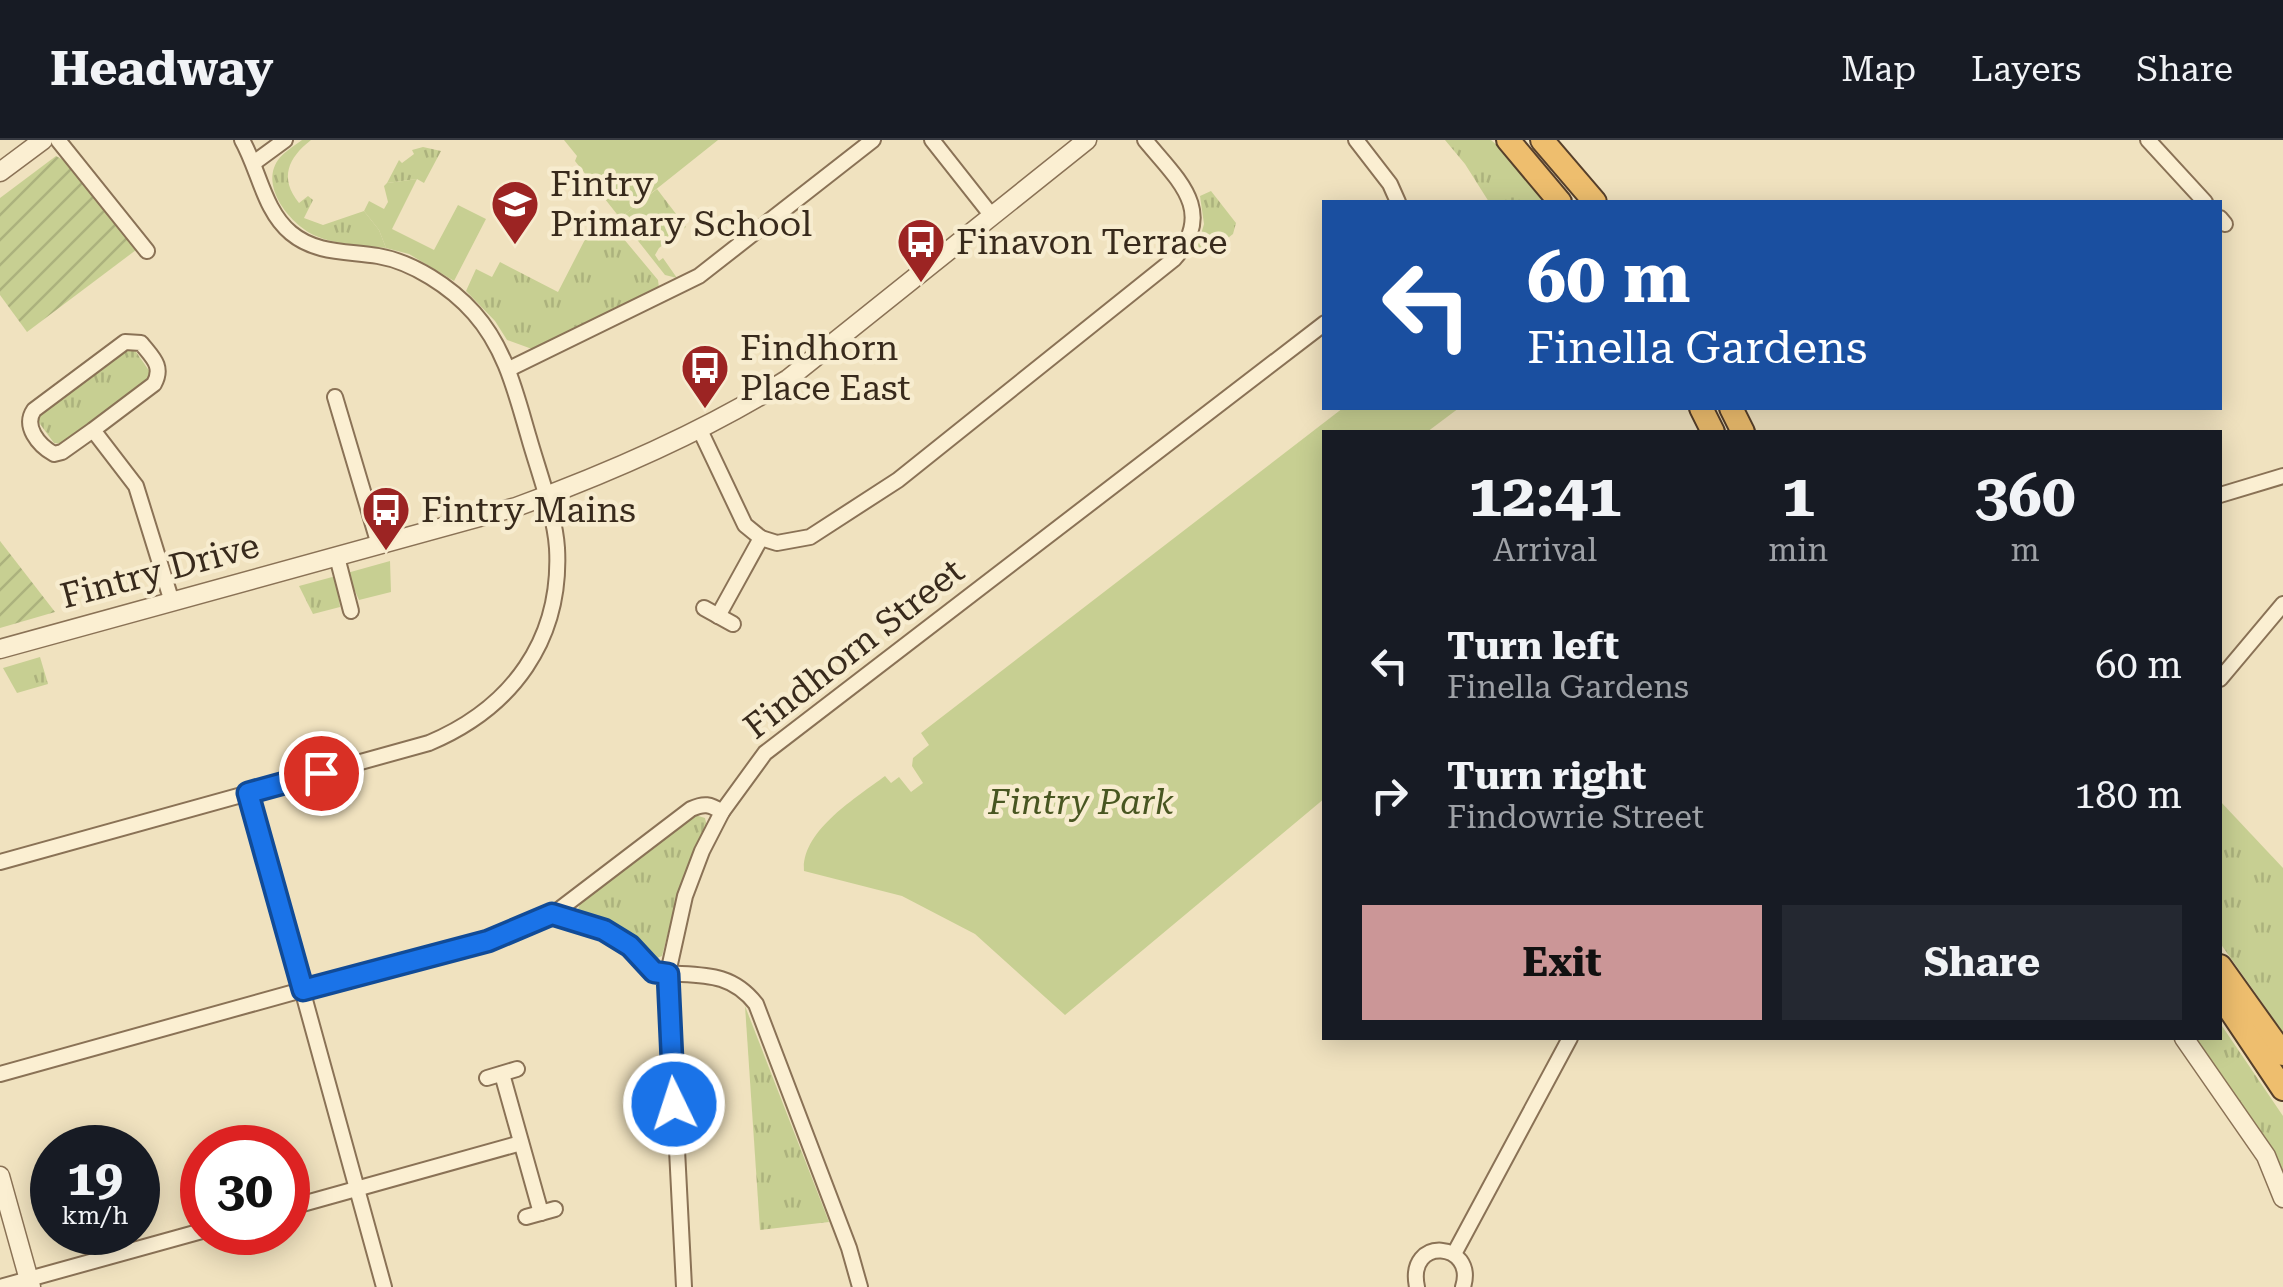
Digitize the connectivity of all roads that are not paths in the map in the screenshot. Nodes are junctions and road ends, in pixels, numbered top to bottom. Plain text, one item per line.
1 (43, 140) edge
2 (58, 140) edge
3 (242, 140) edge
4 (285, 140) edge
5 (873, 140) edge
6 (932, 140) edge
7 (1088, 140) edge
8 (1146, 140) edge
9 (1356, 140) edge
10 (1508, 140) edge
11 (1542, 140) edge
12 (2148, 140) edge
13 (255, 162) junction
14 (0, 172) edge
15 (1397, 200) edge
16 (1558, 200) edge
17 (1592, 200) edge
18 (2204, 200) edge
19 (992, 216) junction
20 (148, 251) dead end
21 (1322, 325) edge
22 (509, 369) junction
23 (335, 397) dead end
24 (699, 428) junction
25 (93, 430) junction
26 (2283, 477) edge
27 (2222, 494) edge
28 (544, 497) junction
29 (761, 538) junction
30 (379, 545) junction
31 (337, 557) junction
32 (172, 602) junction
33 (2283, 604) edge
34 (704, 608) dead end
35 (351, 612) dead end
36 (718, 616) junction
37 (733, 624) dead end
38 (0, 649) edge
39 (2222, 677) edge
40 (248, 793) junction
41 (722, 812) junction
42 (0, 862) edge
43 (552, 914) junction
44 (2222, 969) edge
45 (668, 974) junction
46 (303, 990) junction
47 (2222, 998) edge
48 (1569, 1040) edge
49 (2185, 1040) edge
50 (2283, 1054) edge
51 (0, 1074) edge
52 (502, 1074) dead end
53 (2283, 1089) edge
54 (521, 1143) junction
55 (0, 1176) edge
56 (358, 1188) junction
57 (2283, 1198) edge
58 (310, 1202) edge
59 (541, 1213) dead end
60 (180, 1238) edge
61 (1454, 1254) junction
62 (30, 1283) edge
63 (0, 1287) edge
64 (384, 1287) edge
65 (684, 1287) edge
66 (860, 1287) edge
67 (1417, 1287) edge
68 (1463, 1287) edge

1 - 14 street
2 - 20 street
3 - 13 street
4 - 13 street
5 - 22 street
6 - 19 street
7 - 19 street, Fintry Drive
8 - 29 street
9 - 15 street
10 - 16 highway
11 - 17 highway
12 - 18 street
13 - 22 street
19 - 24 street, Fintry Drive
21 - 41 street, Findhorn Street
22 - 28 street
23 - 30 street
24 - 28 street, Fintry Drive
24 - 29 street
25 - 25 street
25 - 32 street
26 - 27 street
28 - 30 street, Fintry Drive
28 - 40 street
29 - 36 street
30 - 31 street, Fintry Drive
31 - 32 street, Fintry Drive
31 - 35 street
32 - 38 street, Fintry Drive
33 - 39 street
34 - 36 street
36 - 37 street
40 - 42 street
40 - 46 street
41 - 43 street
41 - 45 street, Findhorn Street
43 - 45 street
43 - 46 street
44 - 50 highway
45 - 65 street, Findhorn Street
45 - 66 street
46 - 51 street
46 - 56 street
47 - 53 highway
48 - 61 street
49 - 57 street
52 - 54 street
54 - 56 street
54 - 59 street
55 - 62 street
56 - 58 street
56 - 64 street
60 - 62 street
61 - 67 street
61 - 68 street
62 - 63 street

